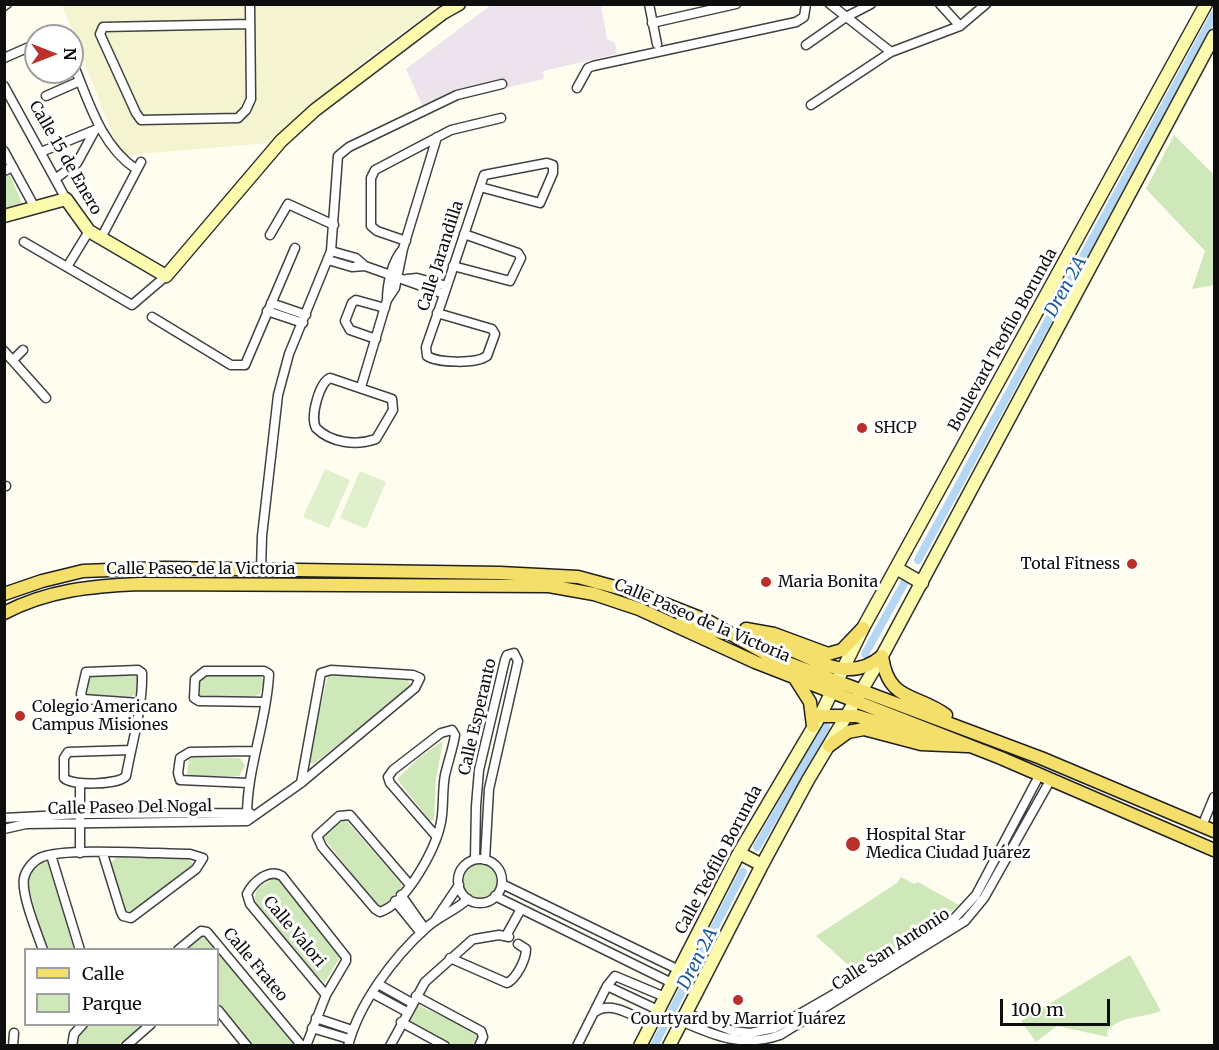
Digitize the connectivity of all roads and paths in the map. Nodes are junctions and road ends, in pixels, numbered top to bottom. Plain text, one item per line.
1 (250, 4) edge
2 (459, 4) edge
3 (649, 4) edge
4 (736, 4) edge
5 (806, 4) edge
6 (871, 4) edge
7 (940, 4) edge
8 (986, 4) edge
9 (1206, 4) edge
10 (831, 5) edge
11 (846, 17) junction
12 (652, 23) junction
13 (250, 24) junction
14 (960, 26) junction
15 (1215, 36) edge
16 (657, 44) dead end
17 (806, 45) dead end
18 (24, 50) edge
19 (891, 52) junction
20 (4, 58) edge
21 (73, 84) edge
22 (81, 84) edge
23 (502, 84) dead end
24 (4, 86) edge
25 (577, 88) dead end
26 (46, 96) dead end
27 (811, 105) dead end
28 (501, 118) dead end
29 (98, 129) junction
30 (437, 137) junction
31 (4, 152) edge
32 (41, 152) junction
33 (9, 169) edge
34 (55, 179) junction
35 (480, 187) junction
36 (66, 199) junction
37 (35, 208) junction
38 (4, 216) edge
39 (334, 225) junction
40 (89, 231) junction
41 (464, 234) junction
42 (270, 235) dead end
43 (101, 237) junction
44 (24, 242) dead end
45 (404, 245) junction
46 (295, 248) dead end
47 (330, 256) junction
48 (453, 266) junction
49 (67, 267) junction
50 (166, 276) junction
51 (399, 277) junction
52 (445, 290) junction
53 (386, 304) junction
54 (269, 307) junction
55 (437, 313) junction
56 (152, 316) dead end
57 (304, 319) junction
58 (376, 339) junction
59 (23, 350) dead end
60 (4, 351) edge
61 (13, 360) junction
62 (361, 387) junction
63 (46, 398) dead end
64 (164, 568) junction
65 (896, 568) junction
66 (261, 570) junction
67 (500, 573) junction
68 (922, 583) junction
69 (140, 584) junction
70 (470, 586) junction
71 (4, 594) edge
72 (639, 609) junction
73 (4, 613) edge
74 (721, 626) junction
75 (863, 628) junction
76 (732, 634) junction
77 (882, 656) junction
78 (839, 675) junction
79 (795, 679) junction
80 (498, 689) junction
81 (862, 689) junction
82 (511, 691) junction
83 (830, 692) junction
84 (264, 702) junction
85 (855, 702) junction
86 (139, 703) junction
87 (848, 714) junction
88 (816, 721) junction
89 (962, 727) junction
90 (946, 736) junction
91 (829, 746) junction
92 (973, 746) junction
93 (131, 750) junction
94 (254, 751) junction
95 (1041, 758) junction
96 (1046, 776) junction
97 (80, 783) junction
98 (248, 783) junction
99 (301, 783) junction
100 (1106, 785) junction
101 (1215, 797) edge
102 (81, 814) junction
103 (247, 816) junction
104 (4, 818) edge
105 (81, 824) junction
106 (1202, 826) junction
107 (4, 829) edge
108 (1215, 831) edge
109 (435, 836) junction
110 (1215, 850) edge
111 (80, 853) junction
112 (739, 853) junction
113 (103, 854) junction
114 (51, 855) junction
115 (475, 859) junction
116 (485, 860) junction
117 (762, 865) junction
118 (502, 884) junction
119 (410, 885) junction
120 (459, 885) junction
121 (495, 896) junction
122 (398, 898) junction
123 (468, 899) junction
124 (521, 909) junction
125 (436, 919) junction
126 (423, 931) junction
127 (518, 944) dead end
128 (42, 948) edge
129 (79, 948) edge
130 (180, 948) edge
131 (450, 958) junction
132 (679, 970) junction
133 (672, 983) junction
134 (378, 984) junction
135 (607, 986) junction
136 (372, 993) junction
137 (326, 995) junction
138 (665, 997) junction
139 (414, 1000) junction
140 (658, 1010) junction
141 (219, 1011) edge
142 (407, 1012) junction
143 (594, 1013) junction
144 (683, 1017) junction
145 (316, 1018) junction
146 (401, 1022) junction
147 (651, 1024) junction
148 (81, 1026) edge
149 (149, 1026) edge
150 (312, 1028) junction
151 (14, 1033) dead end
152 (350, 1038) edge
153 (13, 1046) edge
154 (72, 1046) edge
155 (126, 1046) edge
156 (247, 1046) edge
157 (304, 1046) edge
158 (390, 1046) edge
159 (445, 1046) edge
160 (479, 1046) edge
161 (577, 1046) edge
162 (640, 1046) edge
163 (669, 1046) edge

1 - 13 street
2 - 50 main road
3 - 12 street
4 - 12 street
5 - 25 street
6 - 11 street
7 - 14 street
8 - 14 street
9 - 65 main road, Boulevard Teofilo Borunda
10 - 11 street
11 - 17 street
11 - 19 street
12 - 16 street
13 - 13 street
14 - 19 street
15 - 68 main road
18 - 20 street
19 - 27 street
21 - 26 street
22 - 29 street
23 - 39 street
24 - 32 street, Calle 15 de Enero
28 - 30 street
29 - 32 street
29 - 34 street
29 - 43 street
30 - 45 street
30 - 45 street
31 - 33 street
32 - 34 street, Calle 15 de Enero
33 - 37 street
34 - 36 street, Calle 15 de Enero
35 - 35 street, Calle Jarandilla
35 - 41 street, Calle Jarandilla
36 - 37 main road
36 - 40 main road, Calle 15 de Enero
37 - 38 main road
39 - 42 street
39 - 47 street
40 - 43 main road, Calle 15 de Enero
40 - 49 street
41 - 48 street, Calle Jarandilla
41 - 48 street
43 - 50 main road, Calle 15 de Enero
44 - 49 street
45 - 51 street
46 - 54 street
47 - 51 street
47 - 57 street
48 - 52 street, Calle Jarandilla
49 - 50 street
51 - 52 street
51 - 53 street
52 - 55 street, Calle Jarandilla
53 - 58 street
53 - 58 street
54 - 56 street
54 - 57 street
55 - 55 street, Calle Jarandilla
57 - 66 street
58 - 62 street
59 - 61 street
60 - 61 street
61 - 63 street
62 - 62 street
64 - 66 main road, Calle Paseo de la Victoria
64 - 69 main road
64 - 71 main road, Calle Paseo de la Victoria
65 - 68 main road
65 - 75 main road, Boulevard Teofilo Borunda
66 - 67 main road, Calle Paseo de la Victoria
67 - 70 main road
67 - 74 main road, Calle Paseo de la Victoria
68 - 77 main road
69 - 70 main road, Calle Paseo de la Victoria
69 - 73 main road, Calle Paseo de la Victoria
70 - 72 main road, Calle Paseo de la Victoria
72 - 76 main road
72 - 79 main road, Calle Paseo de la Victoria
74 - 75 main road
74 - 76 main road, Calle Paseo de la Victoria
75 - 78 main road, Boulevard Teofilo Borunda
76 - 78 main road, Calle Paseo de la Victoria
77 - 78 main road
77 - 81 main road
77 - 89 main road
78 - 81 main road, Calle Paseo de la Victoria
78 - 83 main road, Boulevard Teofilo Borunda
79 - 83 main road, Calle Paseo de la Victoria
79 - 88 main road
80 - 82 street
80 - 82 street, Calle Esperanto
80 - 115 street, Calle Esperanto
81 - 85 main road
81 - 89 main road, Calle Paseo de la Victoria
82 - 116 street, Calle Esperanto
83 - 85 main road, Calle Paseo de la Victoria
83 - 88 main road, Calle Teófilo Borunda
84 - 84 street
84 - 94 street
85 - 87 main road
85 - 90 main road, Calle Paseo de la Victoria
86 - 86 street
86 - 93 street
87 - 88 main road
87 - 90 main road
87 - 91 main road
88 - 112 main road, Calle Teófilo Borunda
89 - 95 main road, Calle Paseo de la Victoria
90 - 92 main road, Calle Paseo de la Victoria
90 - 95 main road
91 - 92 main road
91 - 117 main road
92 - 96 main road, Calle Paseo de la Victoria
93 - 97 street
93 - 97 street
94 - 98 street
94 - 98 street
95 - 100 main road, Calle Paseo de la Victoria
96 - 100 main road
96 - 110 main road, Calle Paseo de la Victoria
96 - 144 street, Calle San Antonio
97 - 102 street
98 - 103 street
99 - 99 street
99 - 103 street
100 - 106 main road, Calle Paseo de la Victoria
101 - 106 street
102 - 103 street, Calle Paseo Del Nogal
102 - 104 street, Calle Paseo Del Nogal
102 - 105 street
103 - 105 street, Calle Paseo Del Nogal
105 - 107 street, Calle Paseo Del Nogal
105 - 111 street
106 - 108 main road, Calle Paseo de la Victoria
109 - 109 street
109 - 119 street
111 - 113 street
111 - 114 street
112 - 117 main road
112 - 132 main road, Calle Teófilo Borunda
113 - 113 street
114 - 128 street
114 - 129 street
115 - 116 street
115 - 120 street
116 - 118 street
117 - 144 main road
118 - 121 street
118 - 132 street
119 - 122 street
119 - 122 street
120 - 123 street
120 - 125 street
121 - 123 street
121 - 124 street
122 - 126 street
123 - 125 street
124 - 131 street
124 - 133 street
125 - 126 street
126 - 134 street
127 - 131 street
130 - 157 street, Calle Frateo
131 - 139 street
132 - 133 main road, Calle Teófilo Borunda
133 - 138 main road, Calle Teófilo Borunda
134 - 136 street
134 - 139 street
135 - 138 street
135 - 140 street
135 - 143 street
136 - 142 street
136 - 152 street
137 - 137 street, Calle Valori
137 - 145 street
138 - 140 main road, Calle Teófilo Borunda
139 - 142 street
139 - 160 street
140 - 147 main road, Calle Teófilo Borunda
141 - 156 street
142 - 146 street
143 - 147 street
143 - 161 street
144 - 163 main road
145 - 150 street
145 - 152 street
146 - 158 street
146 - 159 street
147 - 162 main road, Calle Teófilo Borunda
148 - 154 street
149 - 155 street
150 - 152 street
150 - 157 street
151 - 153 street

